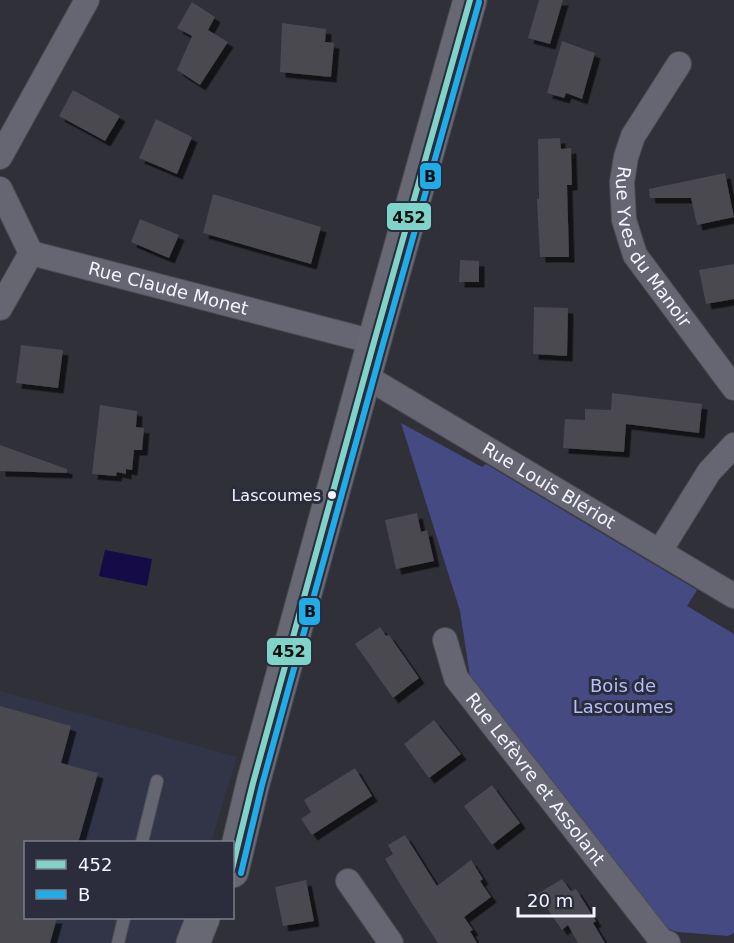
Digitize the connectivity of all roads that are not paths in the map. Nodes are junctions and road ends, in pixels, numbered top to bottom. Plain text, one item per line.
1 (87, 0) edge
2 (470, 0) edge
3 (679, 64) dead end
4 (0, 157) edge
5 (0, 189) edge
6 (31, 253) junction
7 (0, 308) edge
8 (374, 342) junction
9 (365, 376) junction
10 (734, 388) edge
11 (734, 445) edge
12 (660, 551) junction
13 (734, 596) edge
14 (445, 640) dead end
15 (157, 781) dead end
16 (253, 783) junction
17 (142, 841) edge
18 (232, 841) edge
19 (234, 863) edge
20 (348, 880) dead end
21 (124, 919) edge
22 (203, 919) edge
23 (221, 919) edge
24 (663, 942) edge
25 (118, 943) edge
26 (193, 943) edge
27 (215, 943) edge
28 (391, 943) edge

1 - 4 street
2 - 8 main road
3 - 10 street, Rue Yves du Manoir
5 - 6 street
6 - 7 street
6 - 8 street, Rue Claude Monet
8 - 9 main road
9 - 12 street, Rue Louis Blériot
9 - 16 main road
11 - 12 street
12 - 13 street, Rue Louis Blériot
14 - 24 street, Rue Lefèvre et Assolant
15 - 17 lane
16 - 18 main road
16 - 19 main road
20 - 28 street
21 - 25 lane
22 - 26 main road
23 - 27 main road

